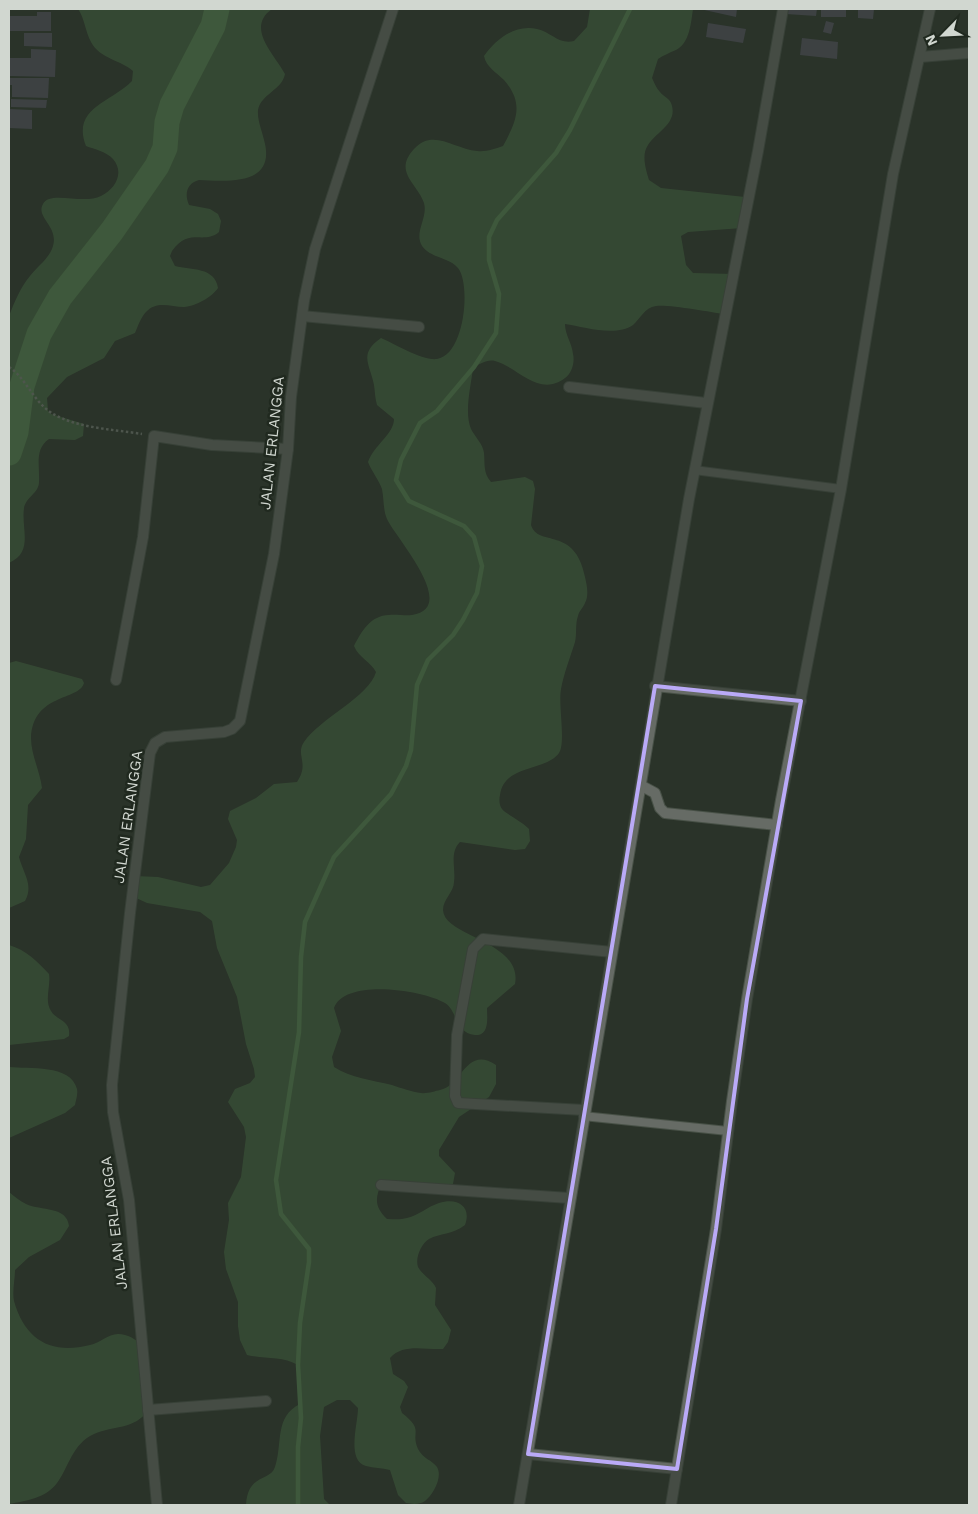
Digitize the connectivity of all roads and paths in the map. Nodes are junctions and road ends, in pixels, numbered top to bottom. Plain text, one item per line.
1 (393, 9) edge
2 (783, 9) edge
3 (930, 9) edge
4 (969, 53) edge
5 (920, 58) junction
6 (302, 316) junction
7 (419, 327) dead end
8 (9, 367) edge
9 (569, 387) dead end
10 (706, 403) junction
11 (154, 436) junction
12 (288, 449) junction
13 (694, 470) junction
14 (841, 489) junction
15 (116, 680) dead end
16 (656, 686) junction
17 (801, 701) junction
18 (642, 786) junction
19 (777, 825) junction
20 (612, 952) junction
21 (584, 1113) junction
22 (728, 1132) junction
23 (381, 1185) dead end
24 (569, 1198) junction
25 (266, 1401) dead end
26 (148, 1410) junction
27 (528, 1454) junction
28 (677, 1469) junction
29 (156, 1505) edge
30 (519, 1505) edge
31 (671, 1505) edge

1 - 6 street, JALAN ERLANGGA
2 - 10 street
3 - 5 street
4 - 5 street
5 - 14 street
6 - 7 street
6 - 12 street, JALAN ERLANGGA
8 - 11 path
9 - 10 street
10 - 13 street
11 - 12 street
11 - 15 street
12 - 26 street, JALAN ERLANGGA
13 - 14 lane
13 - 16 street
14 - 17 street
16 - 17 street
16 - 18 street
17 - 19 street
18 - 19 street
18 - 20 street
19 - 22 street
20 - 21 street
20 - 21 street
21 - 22 lane
21 - 24 street
22 - 28 street
23 - 24 street
24 - 27 street
25 - 26 street
26 - 29 street, JALAN ERLANGGA
27 - 28 street
27 - 30 street
28 - 31 street

